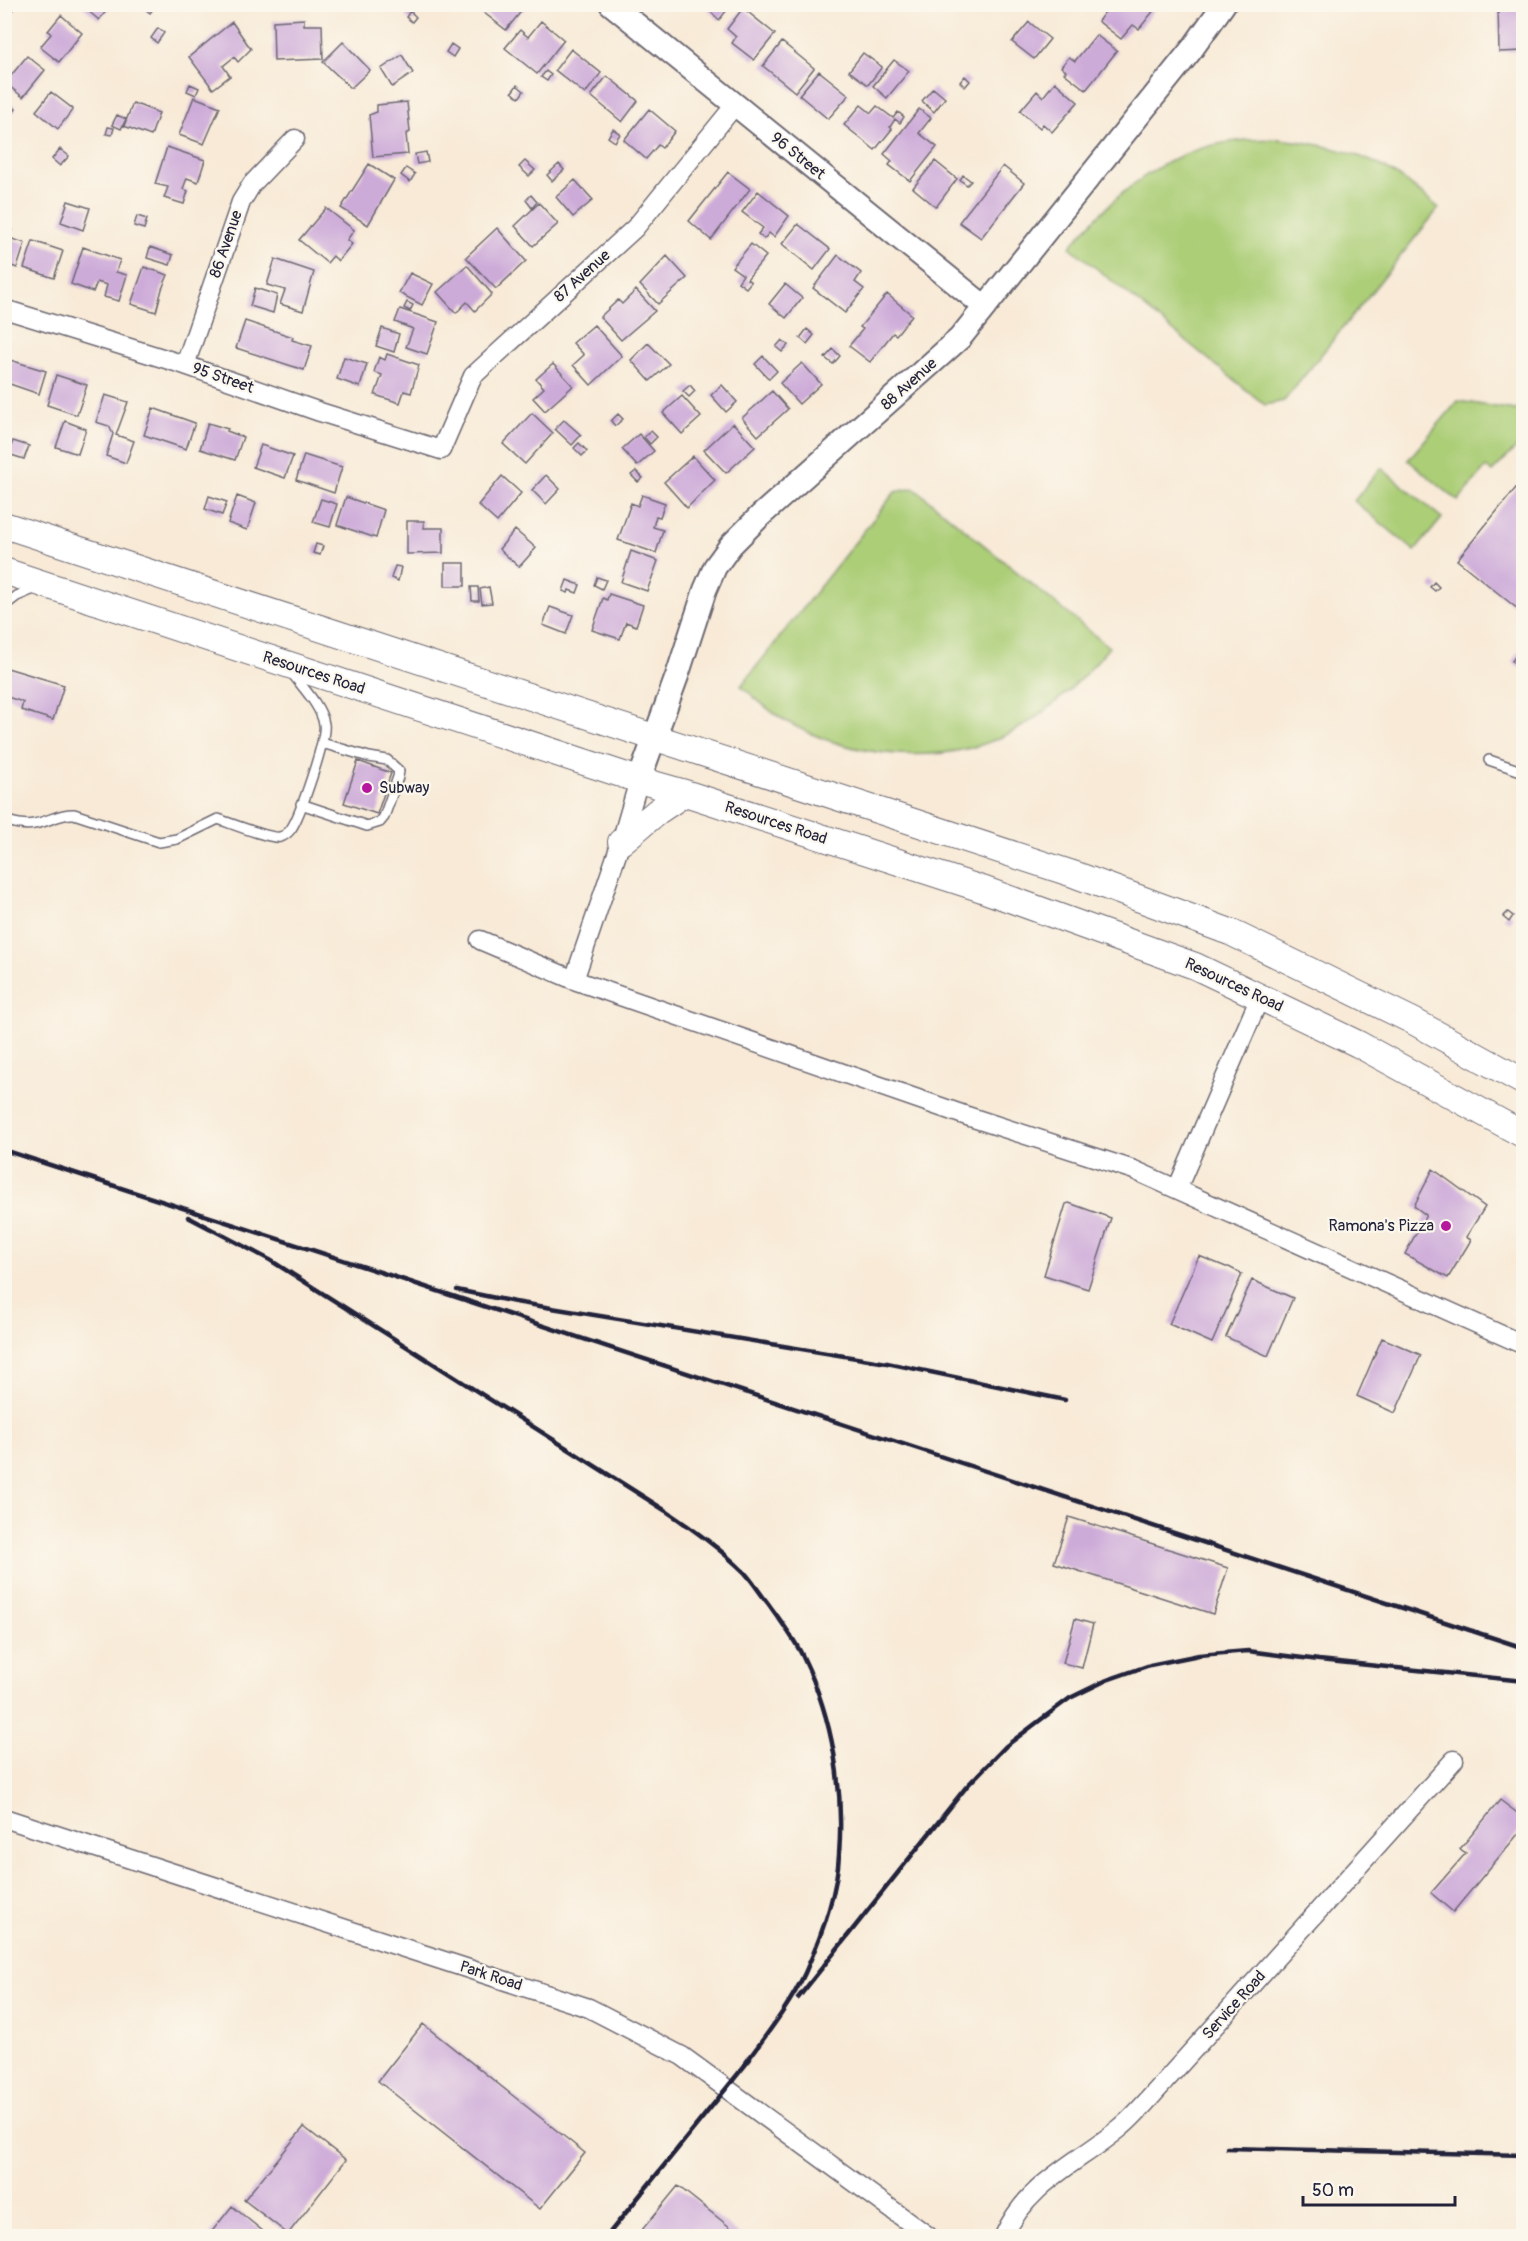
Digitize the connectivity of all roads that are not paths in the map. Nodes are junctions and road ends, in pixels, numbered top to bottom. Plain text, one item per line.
1 (611, 4) edge
2 (1224, 4) edge
3 (735, 105) junction
4 (295, 139) dead end
5 (985, 307) junction
6 (4, 309) edge
7 (185, 365) junction
8 (441, 450) joint
9 (4, 525) edge
10 (4, 571) edge
11 (45, 584) junction
12 (4, 606) edge
13 (286, 664) junction
14 (655, 736) junction
15 (322, 743) junction
16 (1489, 760) dead end
17 (1524, 772) edge
18 (639, 780) junction
19 (685, 793) junction
20 (301, 804) junction
21 (4, 820) edge
22 (621, 842) junction
23 (480, 940) dead end
24 (574, 980) junction
25 (1260, 997) junction
26 (1524, 1083) edge
27 (1524, 1135) edge
28 (1177, 1189) junction
29 (1524, 1344) edge
30 (1454, 1760) dead end
31 (4, 1818) edge
32 (927, 2236) edge
33 (1004, 2236) edge

1 - 3 street, 96 Street
2 - 5 street, 88 Avenue
3 - 5 street, 96 Street
3 - 8 street, 87 Avenue
4 - 7 street, 86 Avenue
5 - 14 street, 88 Avenue
6 - 7 street, 95 Street
7 - 8 street, 95 Street
9 - 14 main road
10 - 11 main road, Resources Road
11 - 12 lane
11 - 13 main road, Resources Road
13 - 15 lane
13 - 18 main road, Resources Road
14 - 18 street, 88 Avenue
14 - 26 main road
15 - 20 lane
15 - 20 lane
16 - 17 lane
18 - 19 main road, Resources Road
18 - 22 street
19 - 22 main road
19 - 25 main road, Resources Road
20 - 21 lane
22 - 24 street
23 - 24 street
24 - 28 street
25 - 27 main road, Resources Road
25 - 28 street
28 - 29 street
30 - 33 street, Service Road
31 - 32 street, Park Road

